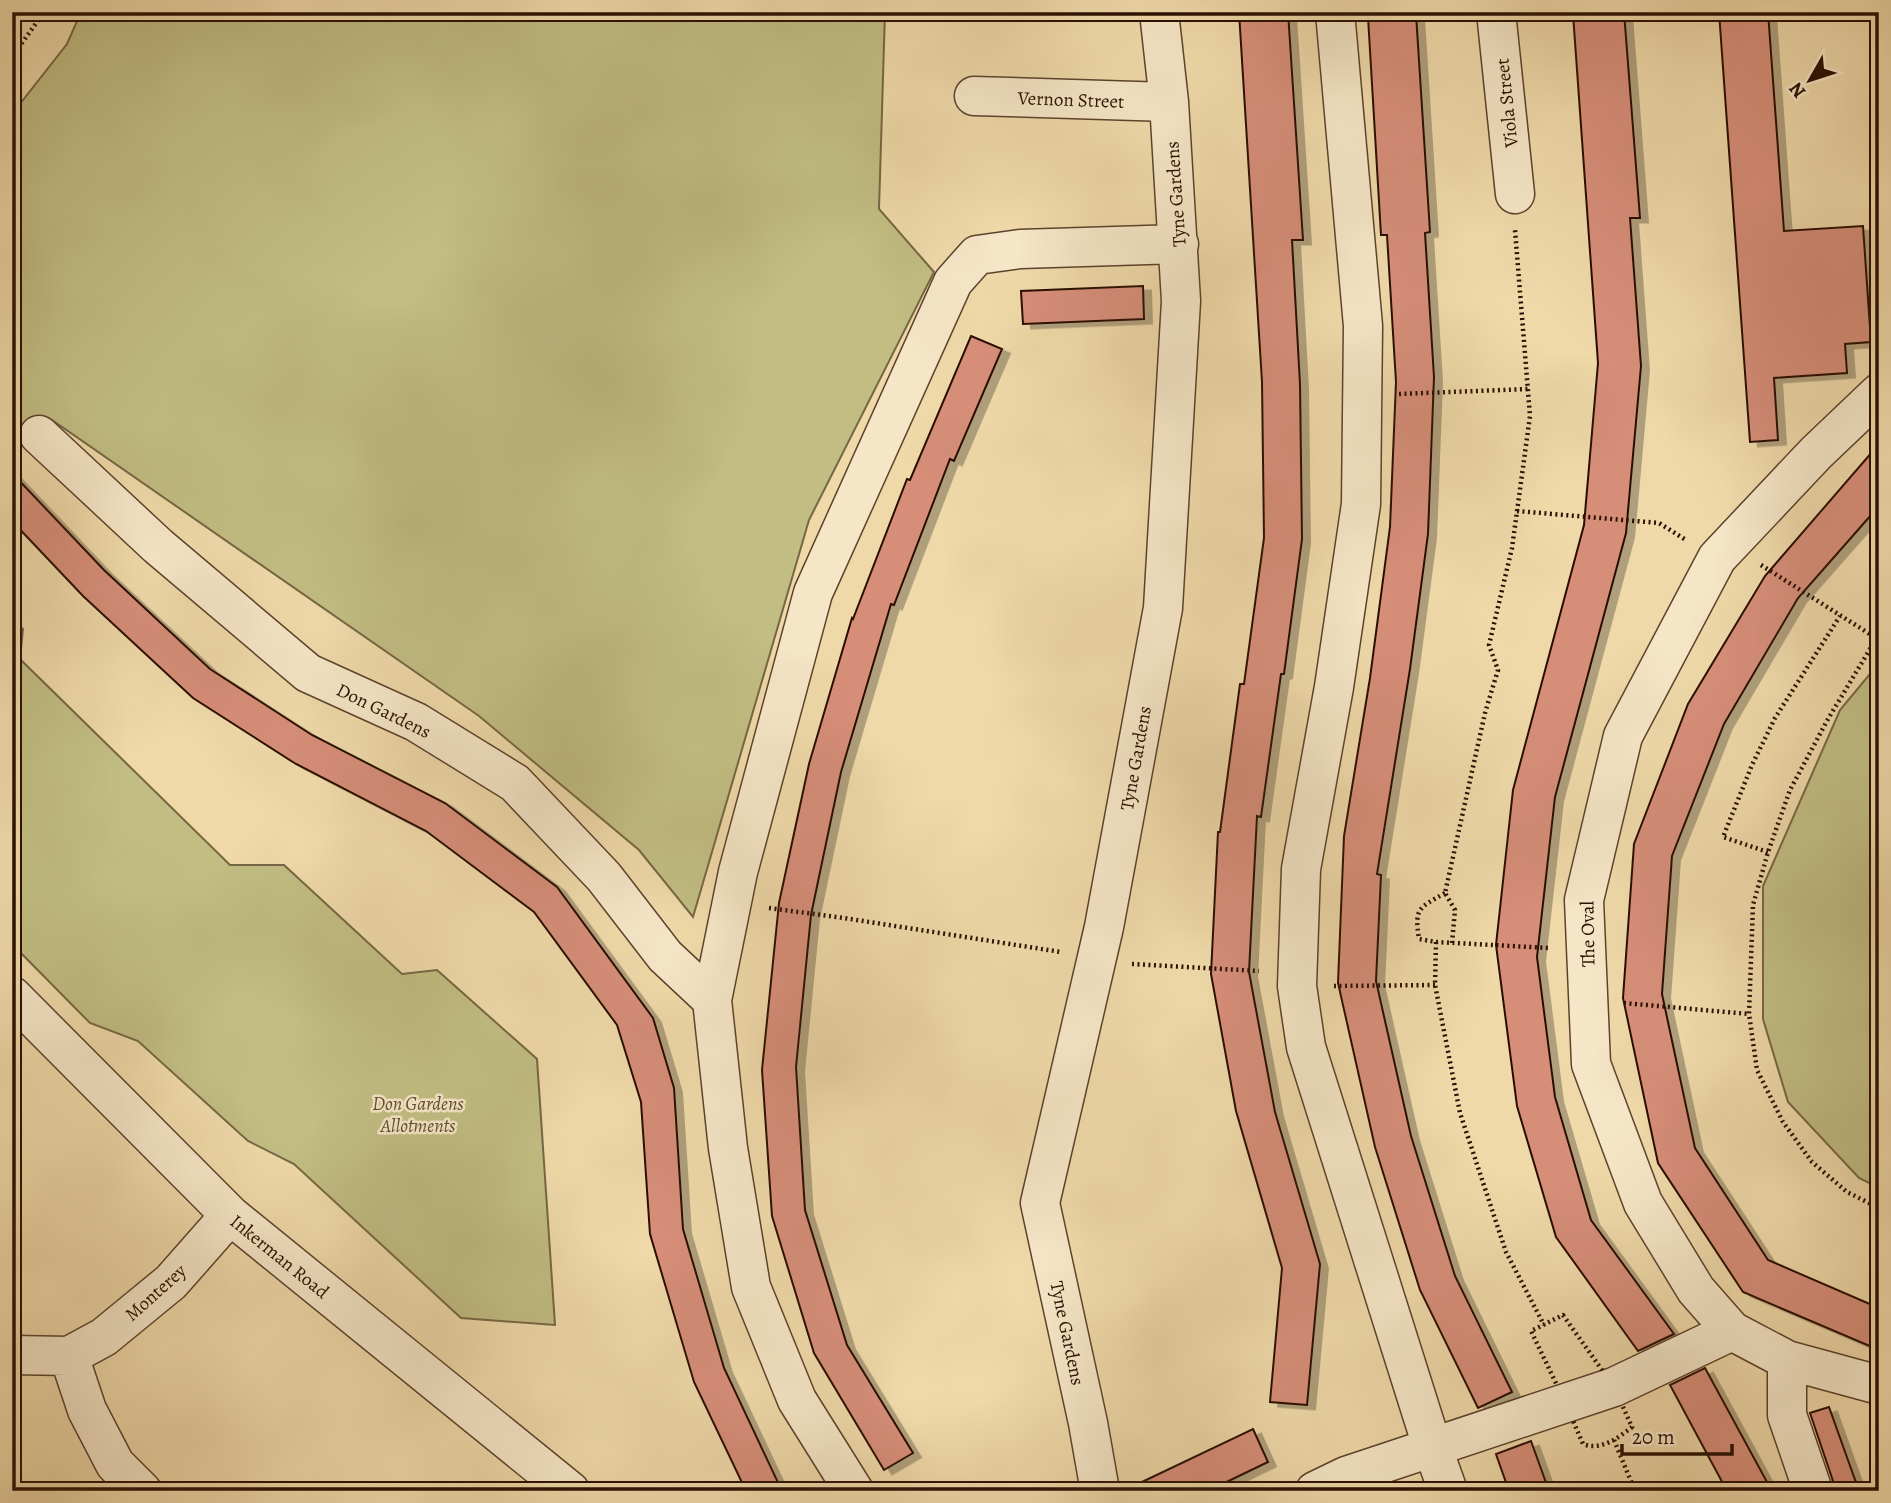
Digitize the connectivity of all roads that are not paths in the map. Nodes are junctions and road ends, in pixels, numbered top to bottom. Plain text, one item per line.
1 (1159, 12) edge
2 (1335, 12) edge
3 (1496, 12) edge
4 (974, 96) dead end
5 (1169, 102) junction
6 (1515, 194) road end
7 (1179, 244) junction
8 (1879, 393) edge
9 (39, 435) dead end
10 (12, 996) edge
11 (712, 1000) junction
12 (230, 1215) junction
13 (1732, 1331) junction
14 (12, 1355) edge
15 (69, 1356) junction
16 (1787, 1360) junction
17 (1879, 1385) edge
18 (1432, 1446) junction
19 (142, 1491) edge
20 (570, 1491) edge
21 (854, 1491) edge
22 (1100, 1491) edge
23 (1315, 1491) edge
24 (1448, 1491) edge
25 (1813, 1491) edge

1 - 5 street, Tyne Gardens
2 - 18 street
3 - 6 street, Viola Street
4 - 5 street, Vernon Street
5 - 7 street, Tyne Gardens
7 - 11 street
7 - 22 street, Tyne Gardens
8 - 13 street, The Oval
9 - 11 street, Don Gardens
10 - 12 street, Inkerman Road
11 - 21 street
12 - 15 street, Monterey
12 - 20 street, Inkerman Road
13 - 16 street, The Oval
13 - 18 street
14 - 15 street, Monterey
15 - 19 street
16 - 17 street, The Oval
16 - 25 street
18 - 23 street
18 - 24 street

